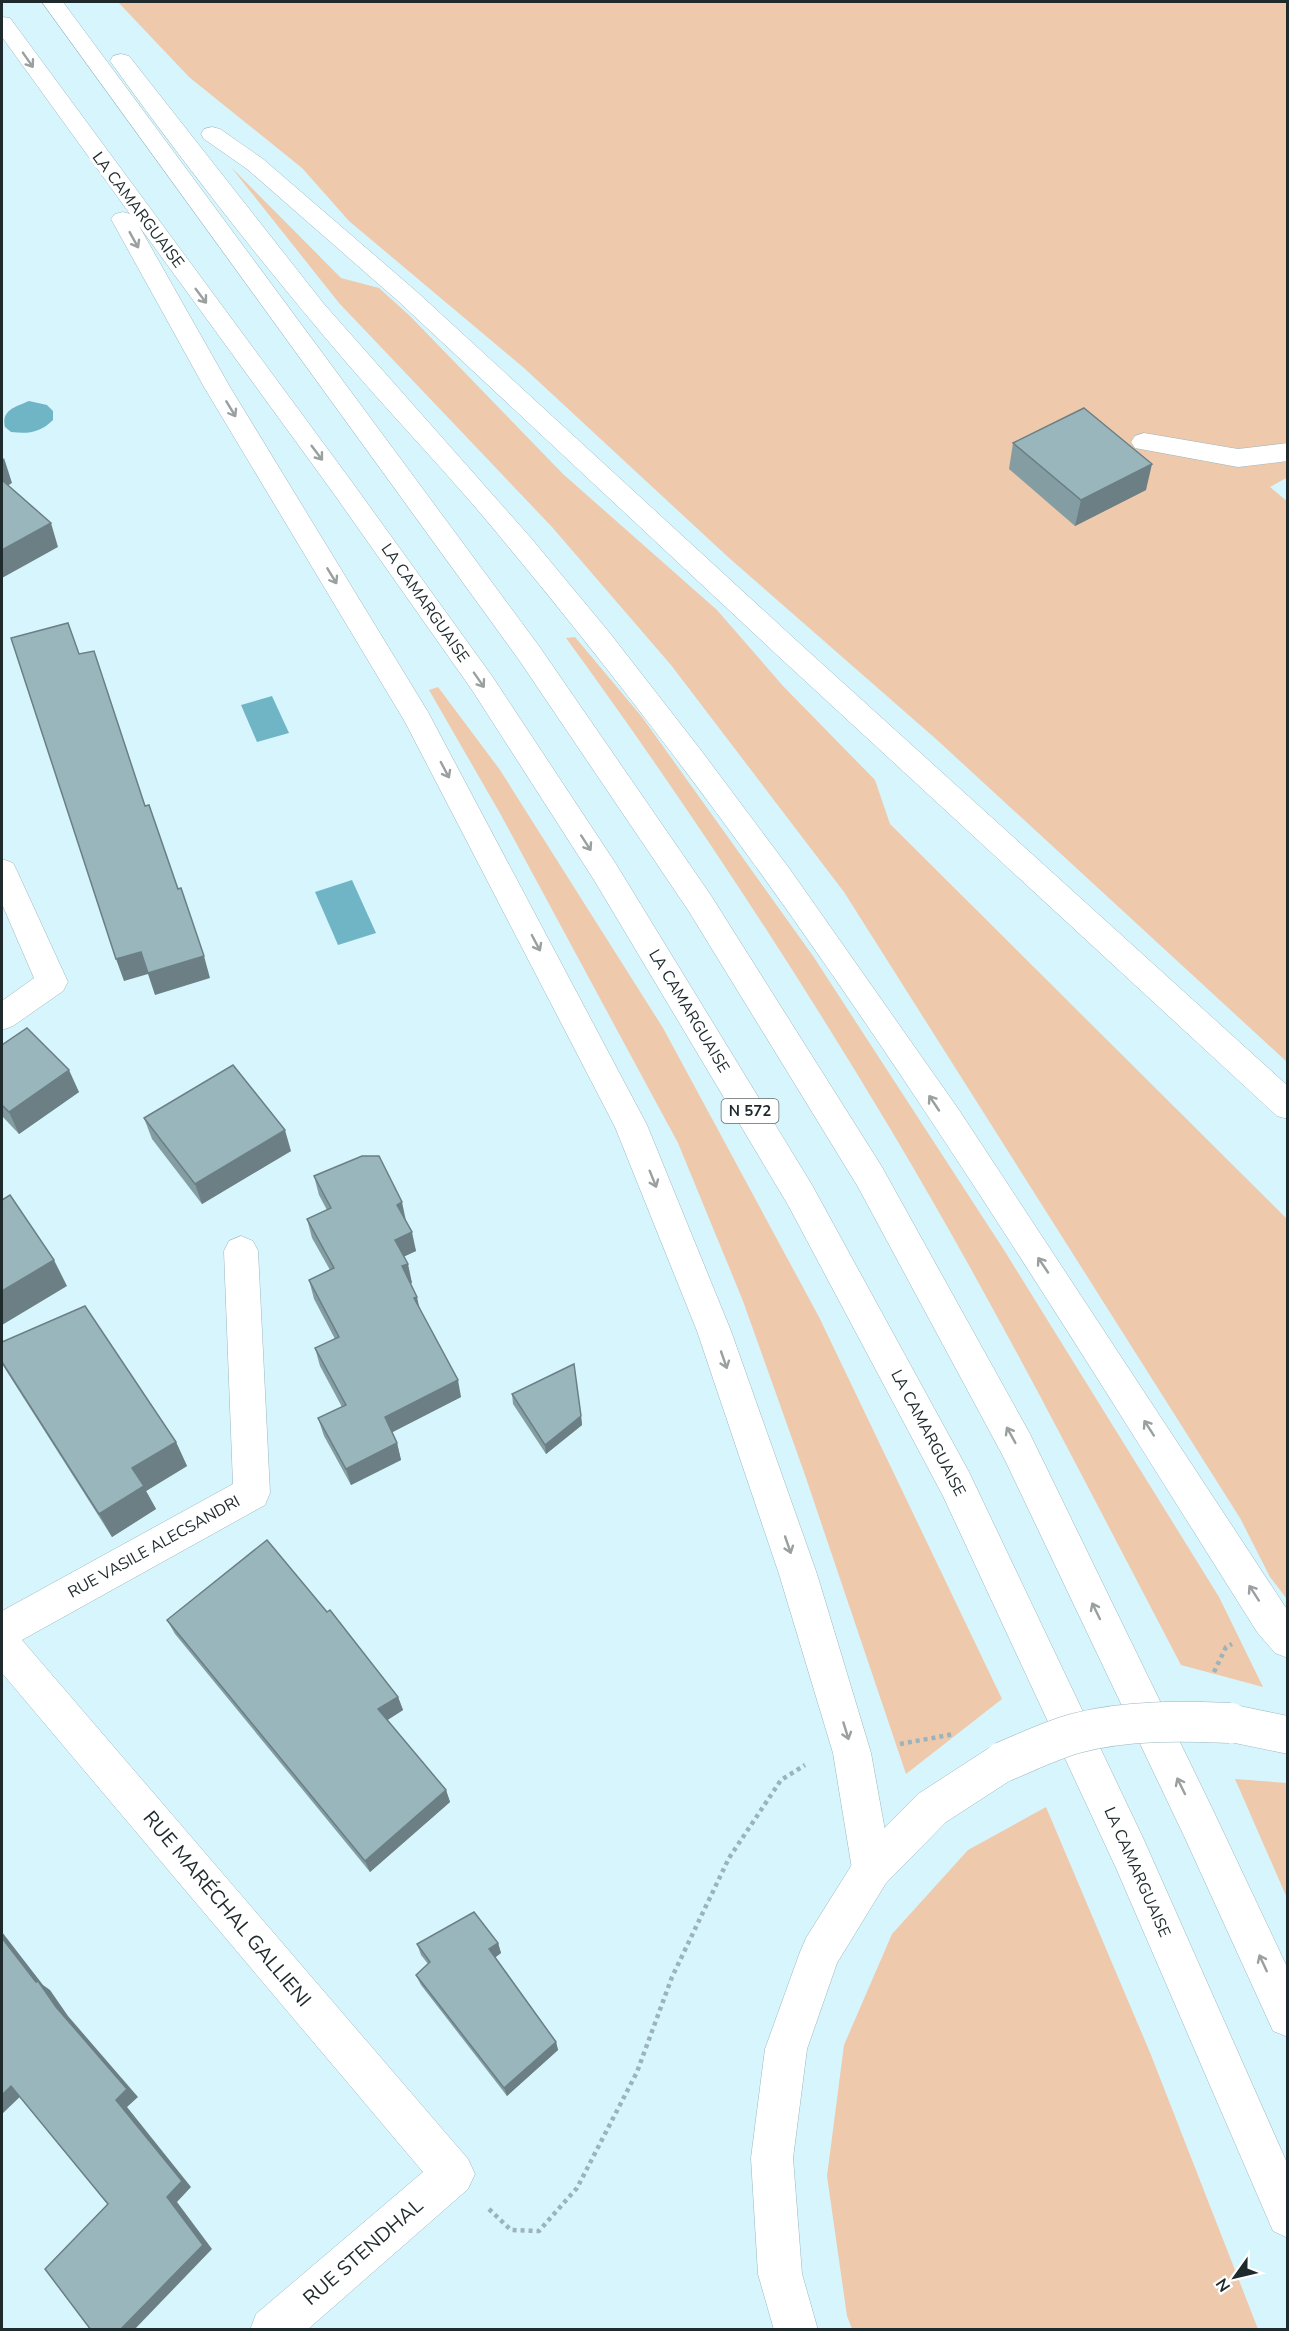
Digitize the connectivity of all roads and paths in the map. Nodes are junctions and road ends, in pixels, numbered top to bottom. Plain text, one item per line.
1 (51, 2) edge
2 (76, 2) edge
3 (2, 23) edge
4 (54, 97) junction
5 (212, 134) dead end
6 (1144, 442) dead end
7 (1287, 452) edge
8 (2, 871) edge
9 (2, 1017) edge
10 (1287, 1106) edge
11 (241, 1251) dead end
12 (2, 1631) edge
13 (1287, 1640) edge
14 (2, 1645) edge
15 (958, 1733) dead end
16 (1287, 1735) edge
17 (852, 1753) junction
18 (872, 1869) junction
19 (1287, 2016) edge
20 (453, 2174) junction
21 (1287, 2216) edge
22 (780, 2274) junction
23 (272, 2330) edge
24 (770, 2330) edge
25 (796, 2330) edge

19 -> 1 main road
13 -> 2 main road
3 -> 4 main road, LA CAMARGUAISE
4 -> 17 main road
4 -> 21 main road, LA CAMARGUAISE / N 572
5 - 10 main road
6 - 7 main road
8 - 9 main road
11 - 12 main road, RUE VASILE ALECSANDRI
14 - 20 main road, RUE MARÉCHAL GALLIENI
15 - 17 path
16 - 18 main road, bridge
17 - 18 main road
17 - 20 path
18 - 22 main road
20 - 23 main road, RUE STENDHAL
22 - 24 main road
22 - 25 main road

